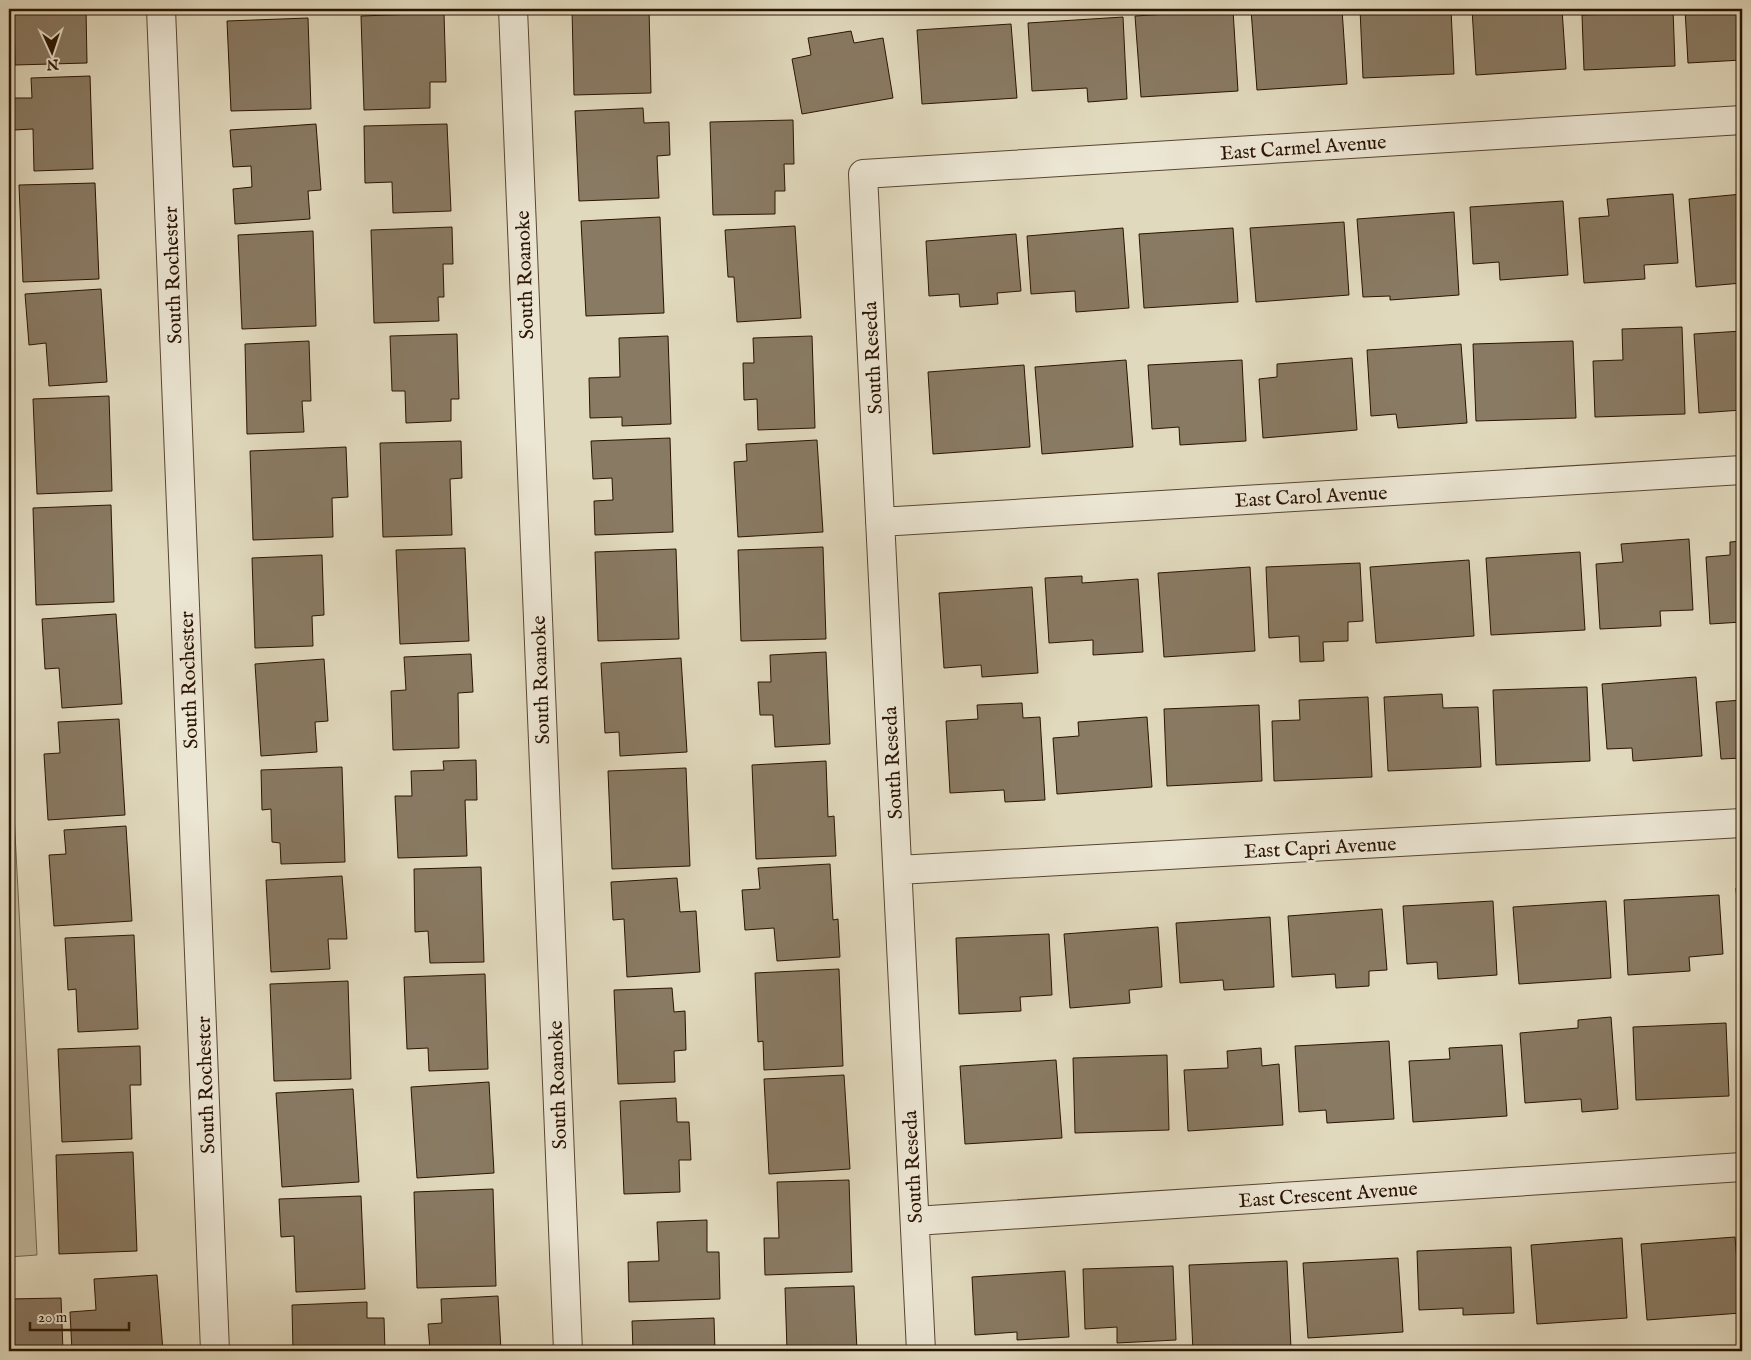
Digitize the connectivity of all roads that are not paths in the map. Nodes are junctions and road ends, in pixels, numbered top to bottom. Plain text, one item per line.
1 (161, 9) edge
2 (513, 9) edge
3 (1742, 120) edge
4 (864, 174) joint
5 (1742, 470) edge
6 (880, 522) junction
7 (1742, 823) edge
8 (898, 870) junction
9 (1742, 1167) edge
10 (915, 1222) junction
11 (215, 1351) edge
12 (568, 1351) edge
13 (921, 1351) edge

1 - 11 street, South Rochester
2 - 12 street, South Roanoke
3 - 4 street, East Carmel Avenue
4 - 6 street, South Reseda
5 - 6 street, East Carol Avenue
6 - 8 street, South Reseda
7 - 8 street, East Capri Avenue
8 - 10 street, South Reseda
9 - 10 street, East Crescent Avenue
10 - 13 street, South Reseda

